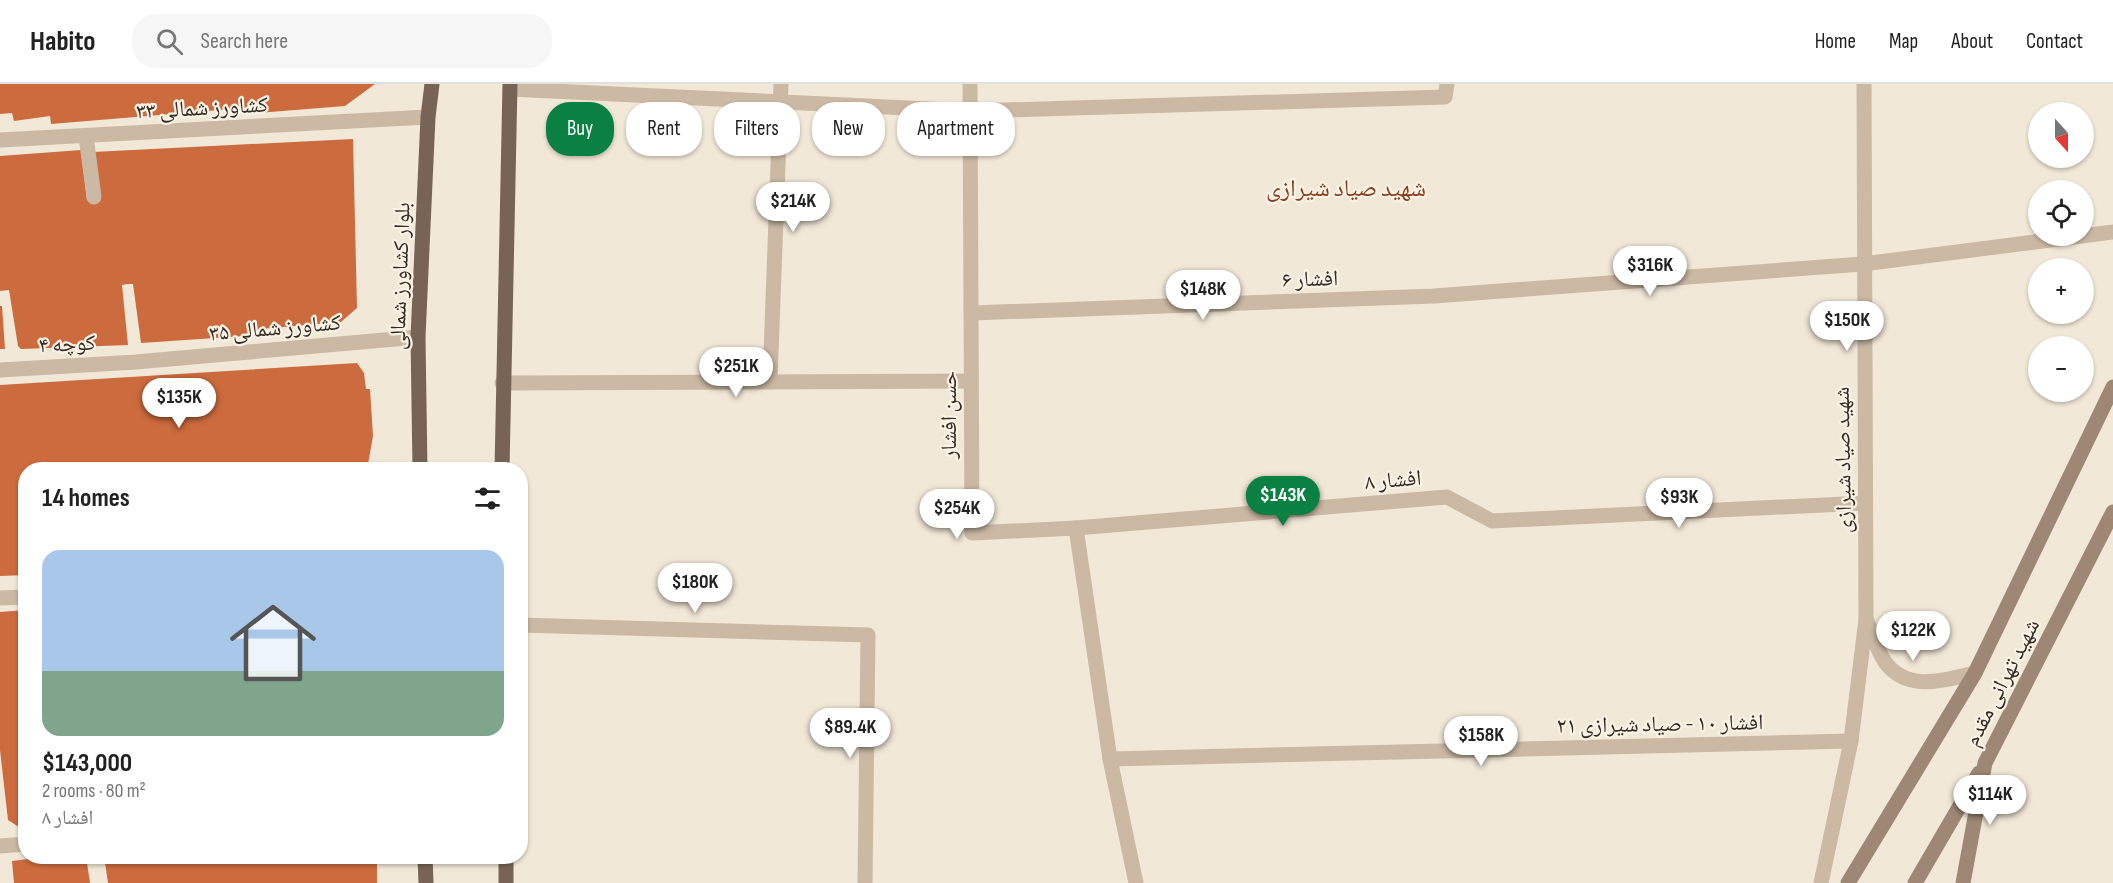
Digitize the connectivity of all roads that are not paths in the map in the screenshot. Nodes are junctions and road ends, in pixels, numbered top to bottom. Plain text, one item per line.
1 (432, 84) edge
2 (781, 84) edge
3 (970, 84) edge
4 (1864, 84) edge
5 (510, 87) edge
6 (1446, 91) edge
7 (781, 102) joint
8 (971, 102) edge
9 (800, 103) edge
10 (897, 107) edge
11 (1015, 109) edge
12 (428, 117) junction
13 (86, 136) junction
14 (0, 140) edge
15 (779, 156) edge
16 (971, 156) edge
17 (94, 197) dead end
18 (2113, 232) edge
19 (1863, 264) junction
20 (972, 314) junction
21 (418, 337) junction
22 (136, 362) joint
23 (0, 370) edge
24 (770, 381) junction
25 (970, 381) junction
26 (502, 382) junction
27 (2113, 387) edge
28 (420, 462) edge
29 (502, 462) edge
30 (1865, 503) junction
31 (2113, 512) edge
32 (1076, 528) junction
33 (18, 597) edge
34 (0, 598) edge
35 (1866, 619) junction
36 (528, 625) edge
37 (1975, 673) junction
38 (1851, 741) junction
39 (1110, 759) junction
40 (1985, 763) junction
41 (18, 845) edge
42 (0, 846) edge
43 (425, 864) edge
44 (506, 864) edge
45 (426, 883) edge
46 (506, 883) edge
47 (865, 883) edge
48 (1136, 883) edge
49 (1821, 883) edge
50 (1848, 883) edge
51 (1914, 883) edge
52 (1963, 883) edge

1 - 12 main road, بلوار کشاورز شمالی
2 - 7 street
3 - 8 street, حسن افشار
4 - 19 street, شهید صیاد شیرازی
5 - 7 street
5 - 26 main road
6 - 11 street
9 - 10 street
12 - 13 street, کشاورز شمالی ۳۳
12 - 21 main road, بلوار کشاورز شمالی
13 - 14 street, کشاورز شمالی ۳۳
13 - 17 street
15 - 24 street
16 - 20 street, حسن افشار
18 - 19 street, افشار ۶
19 - 20 street, افشار ۶
19 - 30 street, شهید صیاد شیرازی
20 - 25 street, حسن افشار
21 - 22 street, کشاورز شمالی ۳۵
21 - 28 main road, بلوار کشاورز شمالی
22 - 23 street, کوچه ۴
24 - 25 street
24 - 26 street
25 - 32 street, حسن افشار
26 - 29 main road
27 - 37 main road, شهید تهرانی مقدم
30 - 32 street, افشار ۸
30 - 35 street, شهید صیاد شیرازی
31 - 40 main road, شهید تهرانی مقدم
32 - 39 street
33 - 34 street
35 - 37 street
35 - 38 street, شهید صیاد شیرازی
36 - 47 street
37 - 50 main road
38 - 39 street, افشار ۱۰ - صیاد شیرازی ۲۱
38 - 49 street, شهید صیاد شیرازی
39 - 48 street
40 - 51 main road
40 - 52 main road, شهید تهرانی مقدم
41 - 42 street
43 - 45 main road
44 - 46 main road

